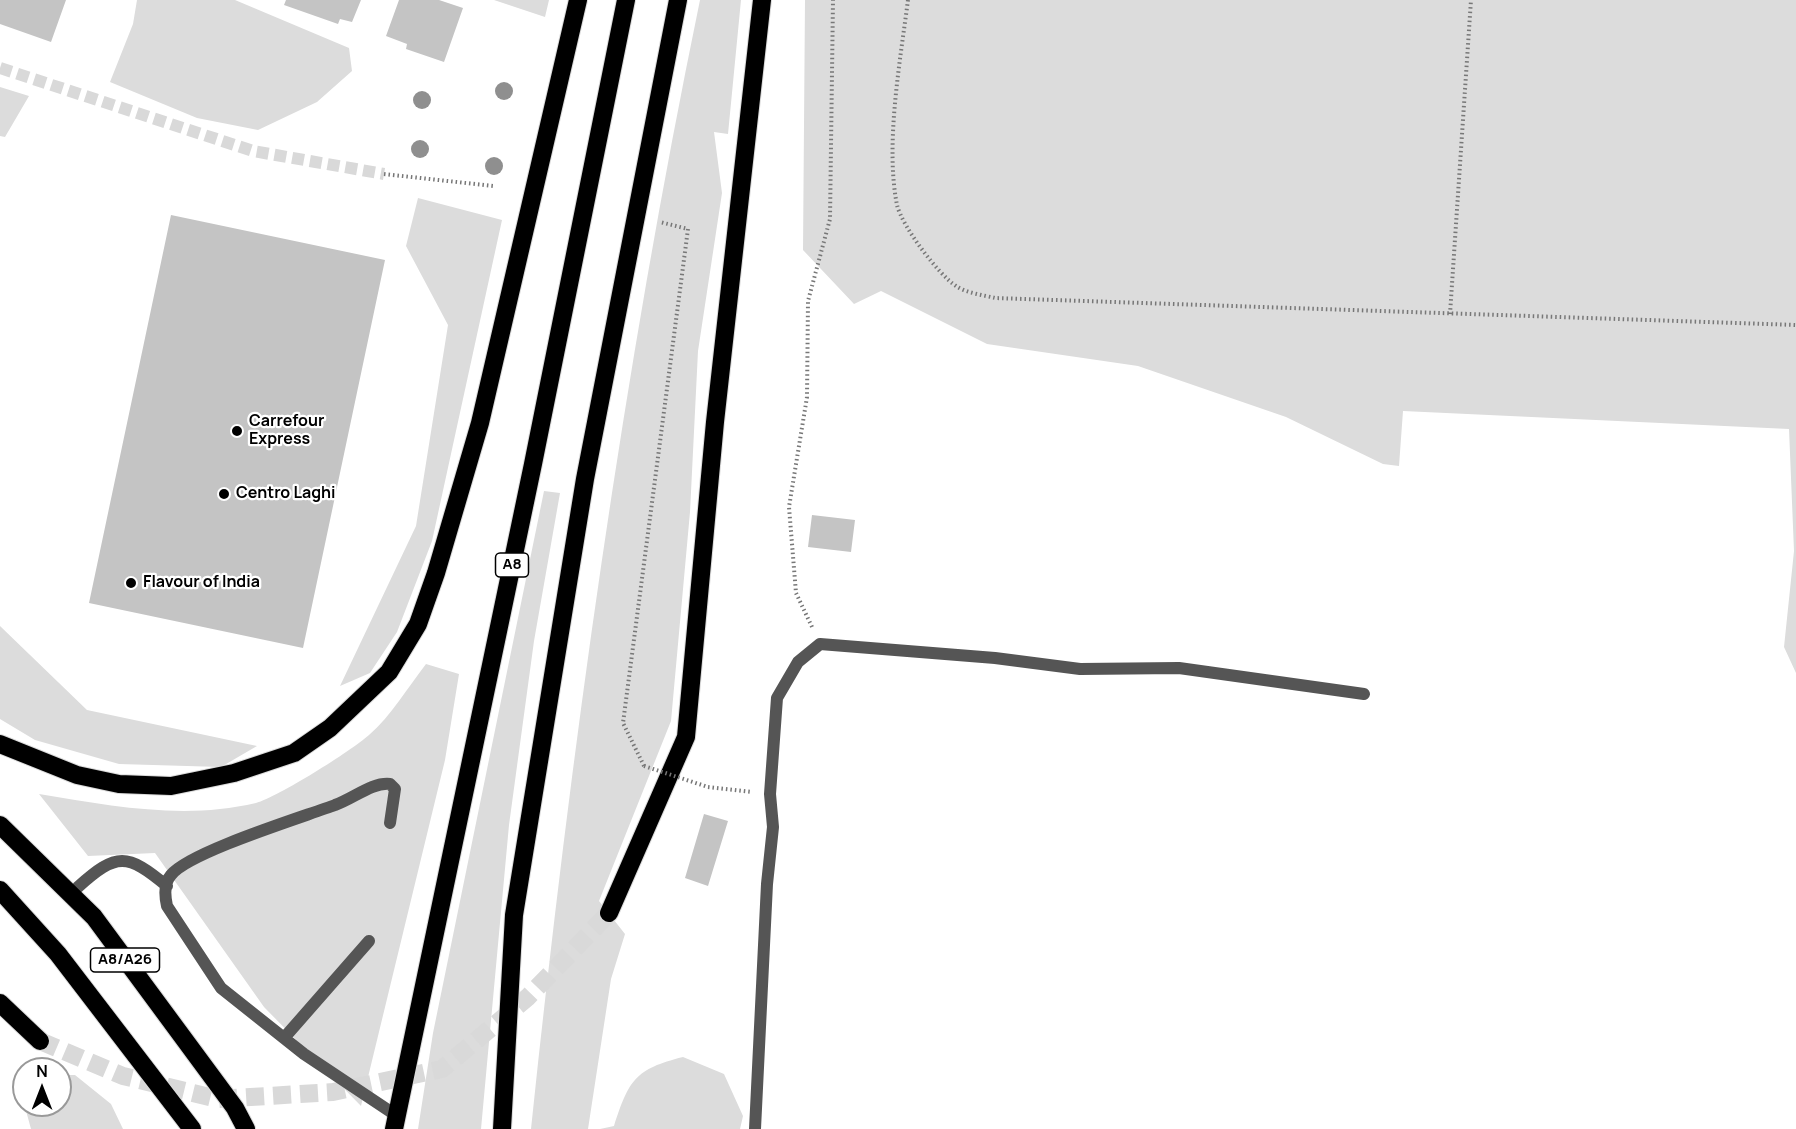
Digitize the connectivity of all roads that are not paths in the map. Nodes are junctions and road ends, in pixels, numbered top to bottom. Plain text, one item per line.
1 (578, 0) edge
2 (626, 0) edge
3 (678, 0) edge
4 (762, 0) edge
5 (1364, 694) dead end
6 (0, 744) edge
7 (390, 823) dead end
8 (0, 825) edge
9 (167, 886) junction
10 (78, 887) dead end
11 (0, 890) edge
12 (609, 913) tunnel mouth
13 (369, 941) dead end
14 (0, 1003) edge
15 (284, 1038) junction
16 (40, 1041) tunnel mouth
17 (395, 1122) edge
18 (192, 1129) edge
19 (246, 1129) edge
20 (502, 1129) edge
21 (755, 1129) edge

1 - 6 highway
2 - 17 highway, A8
3 - 20 highway
4 - 12 highway
5 - 21 lane
7 - 9 lane
8 - 19 highway, A8/A26
9 - 10 lane
9 - 15 lane
11 - 18 highway
13 - 15 lane
14 - 16 highway
15 - 17 lane

